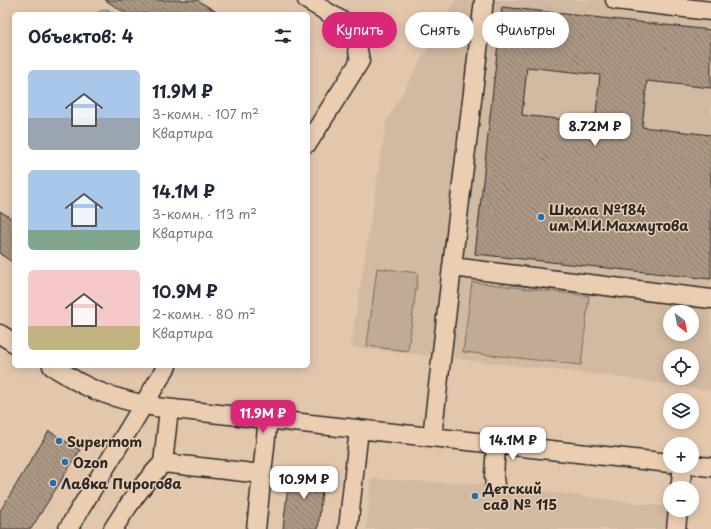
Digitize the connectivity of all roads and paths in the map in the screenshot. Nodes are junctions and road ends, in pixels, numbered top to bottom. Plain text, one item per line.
1 (307, 0) edge
2 (484, 0) edge
3 (615, 0) edge
4 (711, 12) edge
5 (310, 140) edge
6 (452, 267) junction
7 (711, 299) edge
8 (0, 334) edge
9 (12, 342) edge
10 (55, 368) edge
11 (166, 368) edge
12 (144, 405) junction
13 (169, 409) junction
14 (268, 419) junction
15 (359, 429) junction
16 (432, 437) junction
17 (496, 444) junction
18 (663, 462) edge
19 (163, 463) junction
20 (699, 466) edge
21 (711, 467) edge
22 (262, 474) junction
23 (494, 485) dead end
24 (677, 517) edge
25 (68, 529) edge
26 (113, 529) edge
27 (256, 529) edge
28 (348, 529) edge
29 (676, 529) edge

1 - 5 street
2 - 6 street
3 - 4 street
6 - 7 street
6 - 16 street
8 - 9 street
10 - 12 street
11 - 12 street
12 - 13 street
12 - 25 street
13 - 14 street
13 - 19 street
14 - 15 street
14 - 22 street
15 - 16 street
15 - 28 street
16 - 17 street
17 - 18 street
17 - 23 street
19 - 22 street
19 - 26 street
20 - 21 street
22 - 27 street
24 - 29 street

